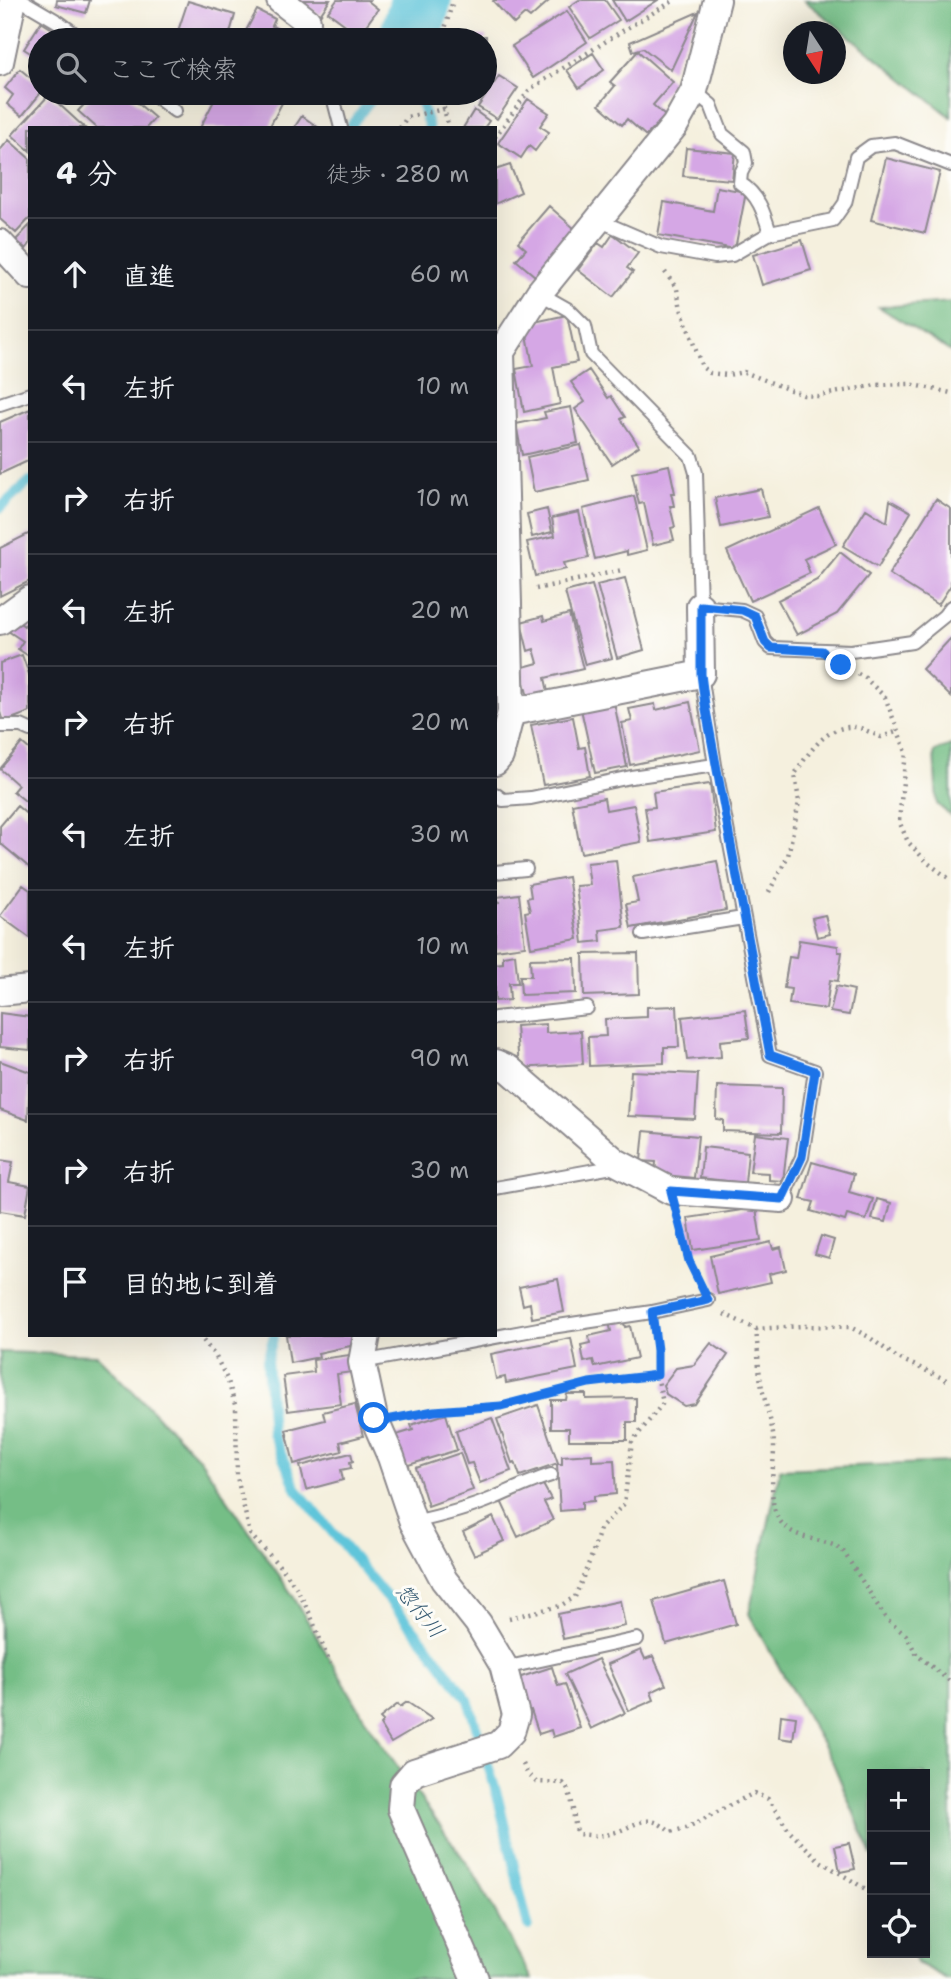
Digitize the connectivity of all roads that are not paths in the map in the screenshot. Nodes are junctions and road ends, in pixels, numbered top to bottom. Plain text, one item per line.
1 (13, 0) edge
2 (21, 0) edge
3 (280, 0) edge
4 (717, 0) edge
5 (67, 28) edge
6 (310, 28) edge
7 (0, 62) edge
8 (694, 91) junction
9 (167, 105) edge
10 (335, 105) edge
11 (175, 111) dead end
12 (340, 126) edge
13 (951, 165) edge
14 (598, 220) junction
15 (770, 233) junction
16 (0, 243) edge
17 (28, 274) edge
18 (539, 293) junction
19 (28, 395) edge
20 (0, 404) edge
21 (28, 600) edge
22 (701, 606) junction
23 (951, 607) edge
24 (0, 621) edge
25 (701, 674) junction
26 (511, 712) junction
27 (0, 726) edge
28 (28, 729) edge
29 (497, 760) edge
30 (715, 765) junction
31 (497, 796) edge
32 (526, 869) dead end
33 (497, 872) edge
34 (743, 918) junction
35 (643, 934) dead end
36 (28, 989) edge
37 (0, 992) edge
38 (587, 1008) dead end
39 (497, 1018) edge
40 (497, 1064) edge
41 (622, 1165) junction
42 (497, 1188) edge
43 (782, 1199) joint
44 (708, 1300) road end
45 (367, 1337) edge
46 (495, 1337) edge
47 (497, 1337) edge
48 (362, 1362) junction
49 (551, 1475) dead end
50 (413, 1522) junction
51 (637, 1639) dead end
52 (504, 1668) junction
53 (475, 1979) edge

1 - 7 street
2 - 5 lane
3 - 6 street
4 - 8 street
8 - 14 street
8 - 15 lane
9 - 11 lane
10 - 12 lane
13 - 15 lane
14 - 15 lane
14 - 18 street
16 - 17 street
18 - 22 lane
18 - 26 street
19 - 20 lane
21 - 24 street
22 - 23 lane
22 - 25 street
25 - 26 street
25 - 30 lane
26 - 29 street
27 - 28 lane
30 - 31 lane
30 - 34 lane
32 - 33 lane
34 - 35 lane
34 - 43 lane
36 - 37 street
38 - 39 lane
40 - 41 street
41 - 42 lane
41 - 43 street
44 - 47 lane
45 - 48 street
46 - 48 lane
48 - 50 street
49 - 50 lane
50 - 52 street
51 - 52 lane
52 - 53 street

